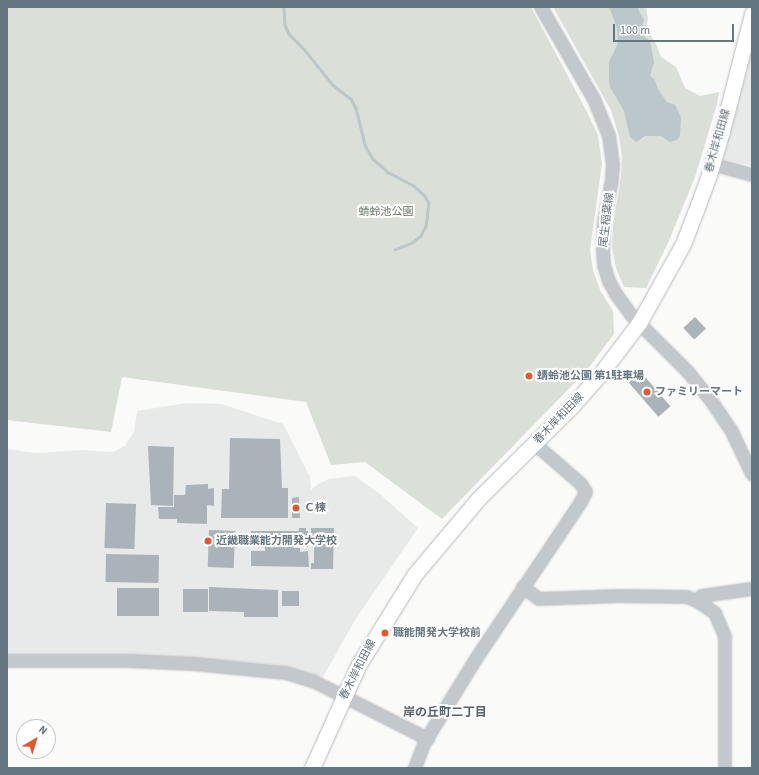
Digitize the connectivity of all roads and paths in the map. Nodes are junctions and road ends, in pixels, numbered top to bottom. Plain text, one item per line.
1 (541, 7) edge
2 (752, 14) edge
3 (712, 164) junction
4 (752, 175) edge
5 (639, 323) junction
6 (535, 444) junction
7 (752, 474) edge
8 (523, 587) junction
9 (752, 589) edge
10 (696, 601) junction
11 (7, 661) edge
12 (343, 698) junction
13 (428, 739) junction
14 (312, 768) edge
15 (414, 768) edge
16 (724, 768) edge

1 - 5 street, 尾生稲葉線
2 - 3 main road, 春木岸和田線
3 - 4 street
3 - 5 main road, 春木岸和田線
5 - 6 main road, 春木岸和田線
5 - 7 street, 尾生稲葉線
6 - 8 street
6 - 12 main road, 春木岸和田線
8 - 10 street
8 - 13 street
9 - 10 street
10 - 16 street
11 - 12 street
12 - 13 street
12 - 14 main road, 春木岸和田線
13 - 15 street

